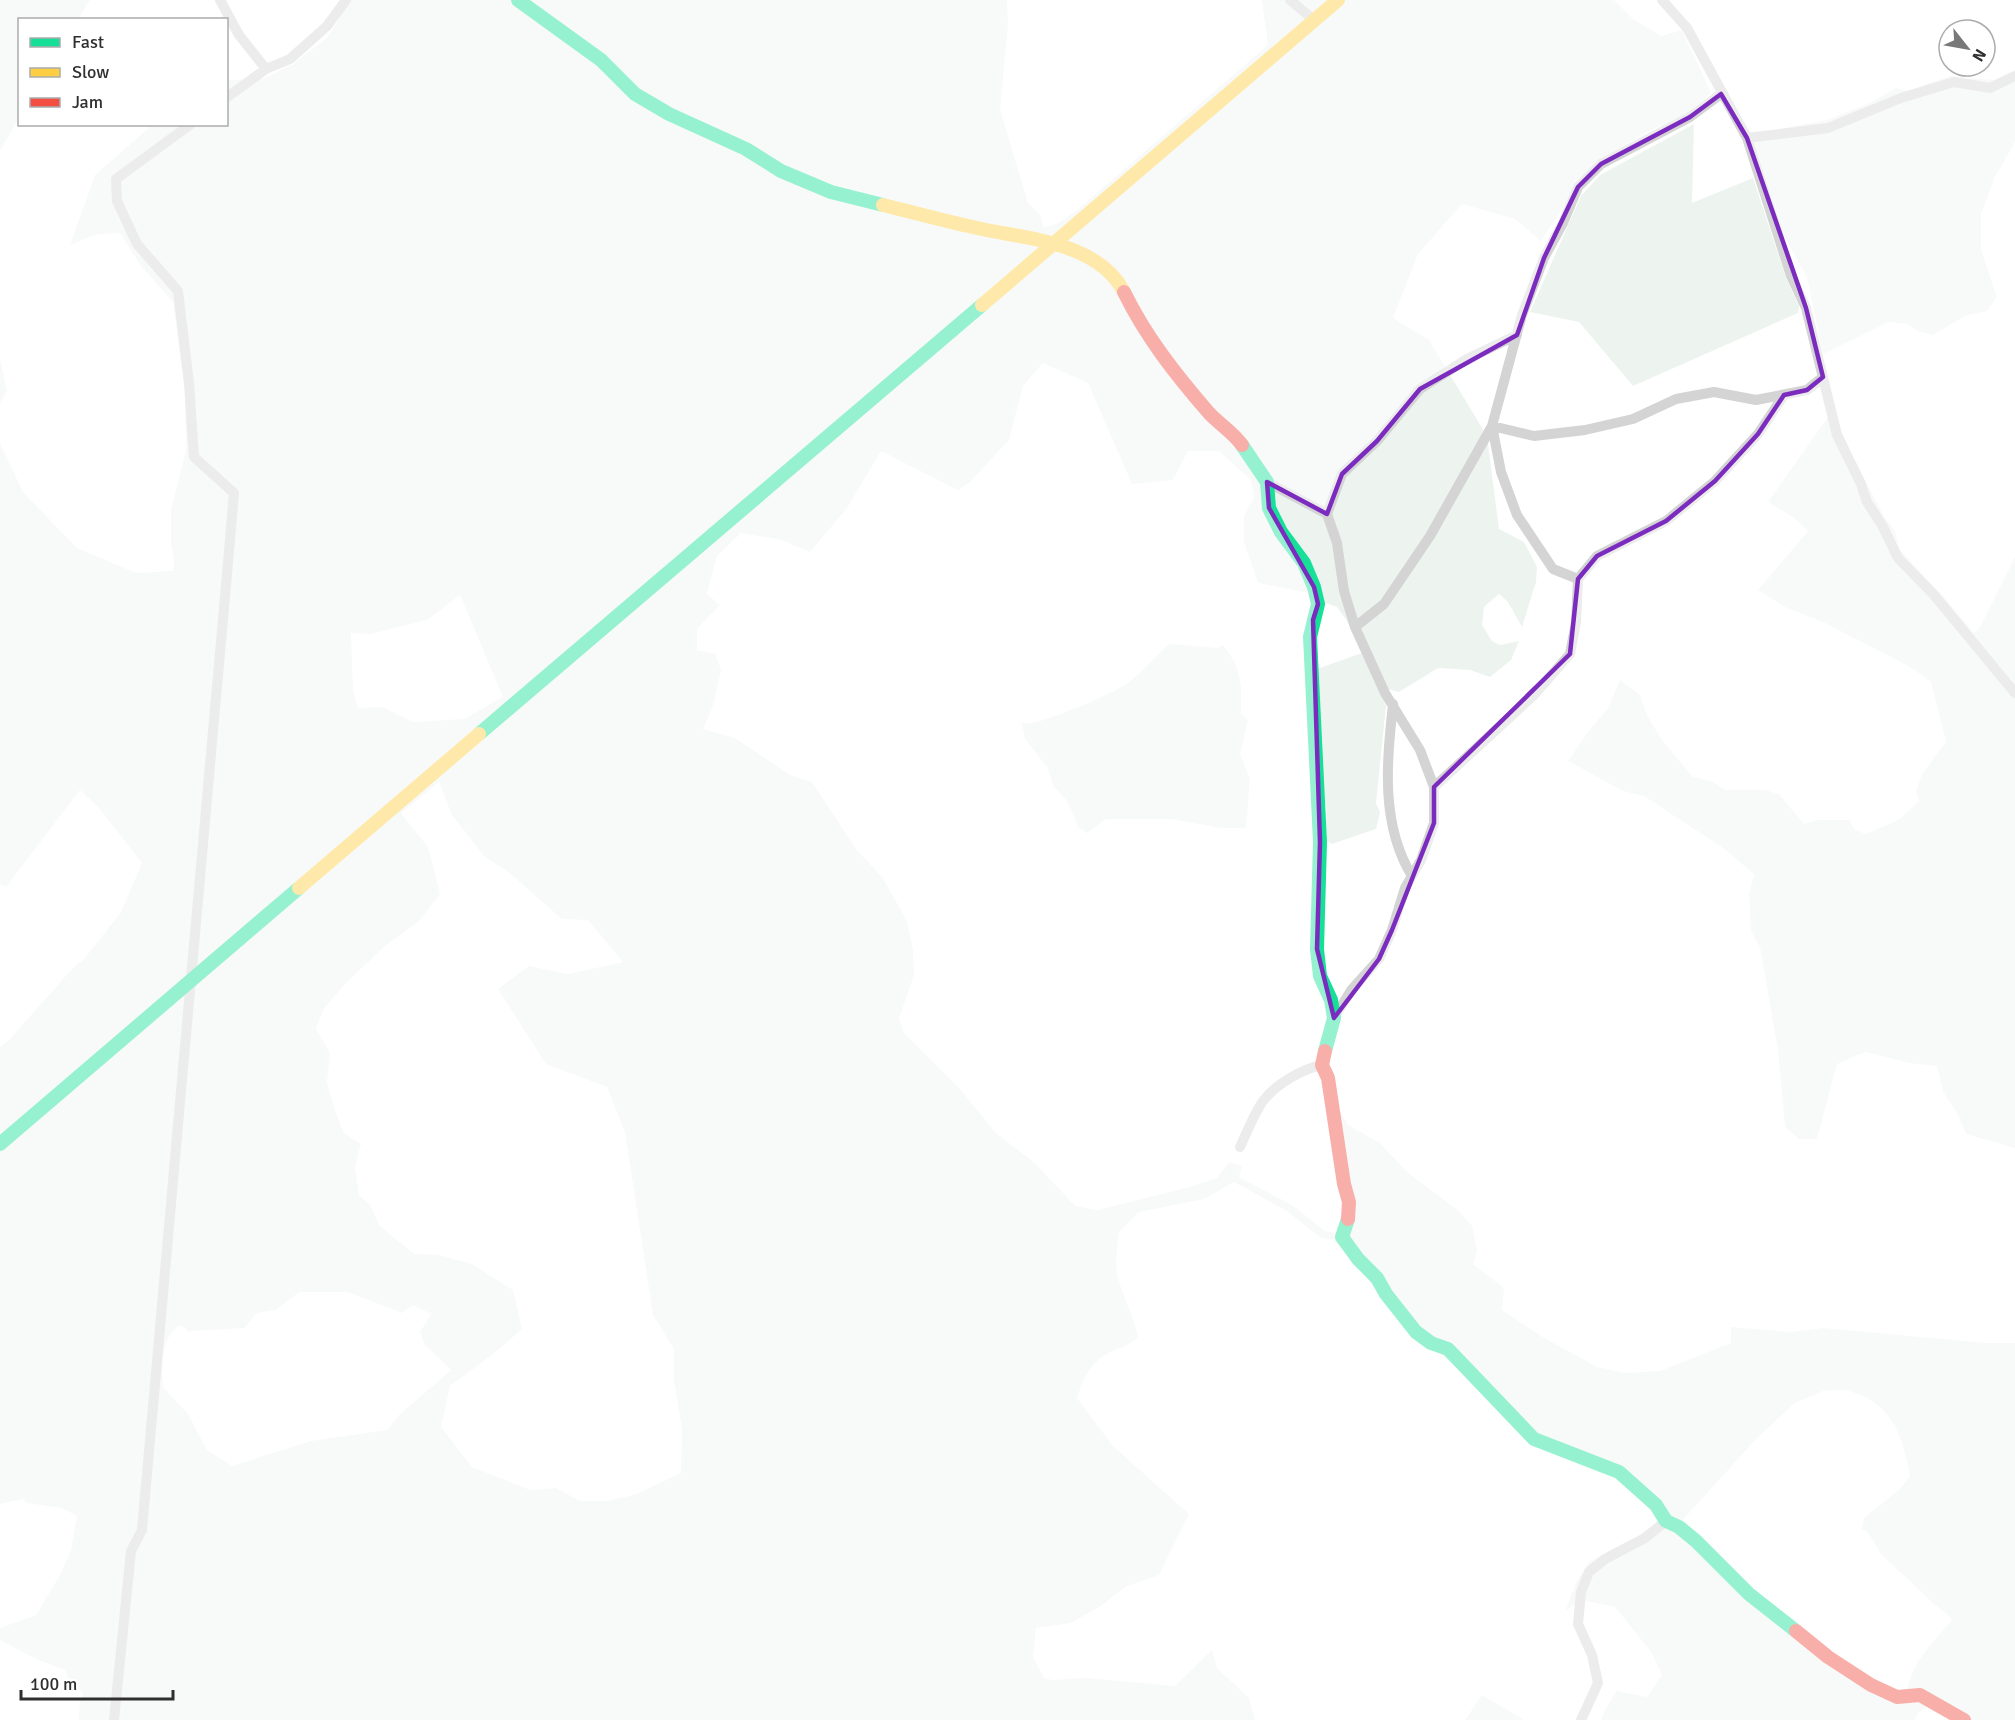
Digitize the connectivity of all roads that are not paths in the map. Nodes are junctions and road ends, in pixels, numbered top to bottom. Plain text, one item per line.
1 (220, 0) edge
2 (346, 0) edge
3 (518, 0) edge
4 (1290, 0) edge
5 (1338, 0) edge
6 (1662, 0) edge
7 (1314, 20) junction
8 (266, 69) junction
9 (2015, 76) edge
10 (1721, 94) junction
11 (228, 97) edge
12 (188, 126) edge
13 (1747, 138) junction
14 (1053, 243) junction
15 (1517, 335) junction
16 (1823, 377) junction
17 (1785, 395) junction
18 (1492, 426) junction
19 (1267, 482) junction
20 (1327, 514) junction
21 (1578, 579) junction
22 (1355, 627) junction
23 (2015, 693) edge
24 (1393, 703) junction
25 (1434, 787) junction
26 (1412, 876) junction
27 (189, 982) junction
28 (1334, 1018) junction
29 (1322, 1065) junction
30 (0, 1144) edge
31 (1240, 1147) dead end
32 (1666, 1521) junction
33 (114, 1720) edge
34 (1581, 1720) edge
35 (1964, 1720) edge

1 - 8 street
2 - 8 street
3 - 14 street
4 - 7 street
5 - 7 street
6 - 10 street
7 - 14 street
8 - 11 street
9 - 13 street
10 - 13 street
10 - 15 street
12 - 27 street
13 - 16 street
14 - 19 street
14 - 27 street
15 - 18 street
15 - 20 street
16 - 17 street
16 - 23 street
17 - 18 street
17 - 21 street
18 - 21 street
18 - 22 street
19 - 20 street
19 - 28 street
20 - 22 street
21 - 25 street
22 - 24 street
24 - 25 street
24 - 26 street
25 - 26 street
26 - 28 street
27 - 30 street
27 - 33 street
28 - 29 street
29 - 31 street
29 - 32 street
32 - 34 street
32 - 35 street

